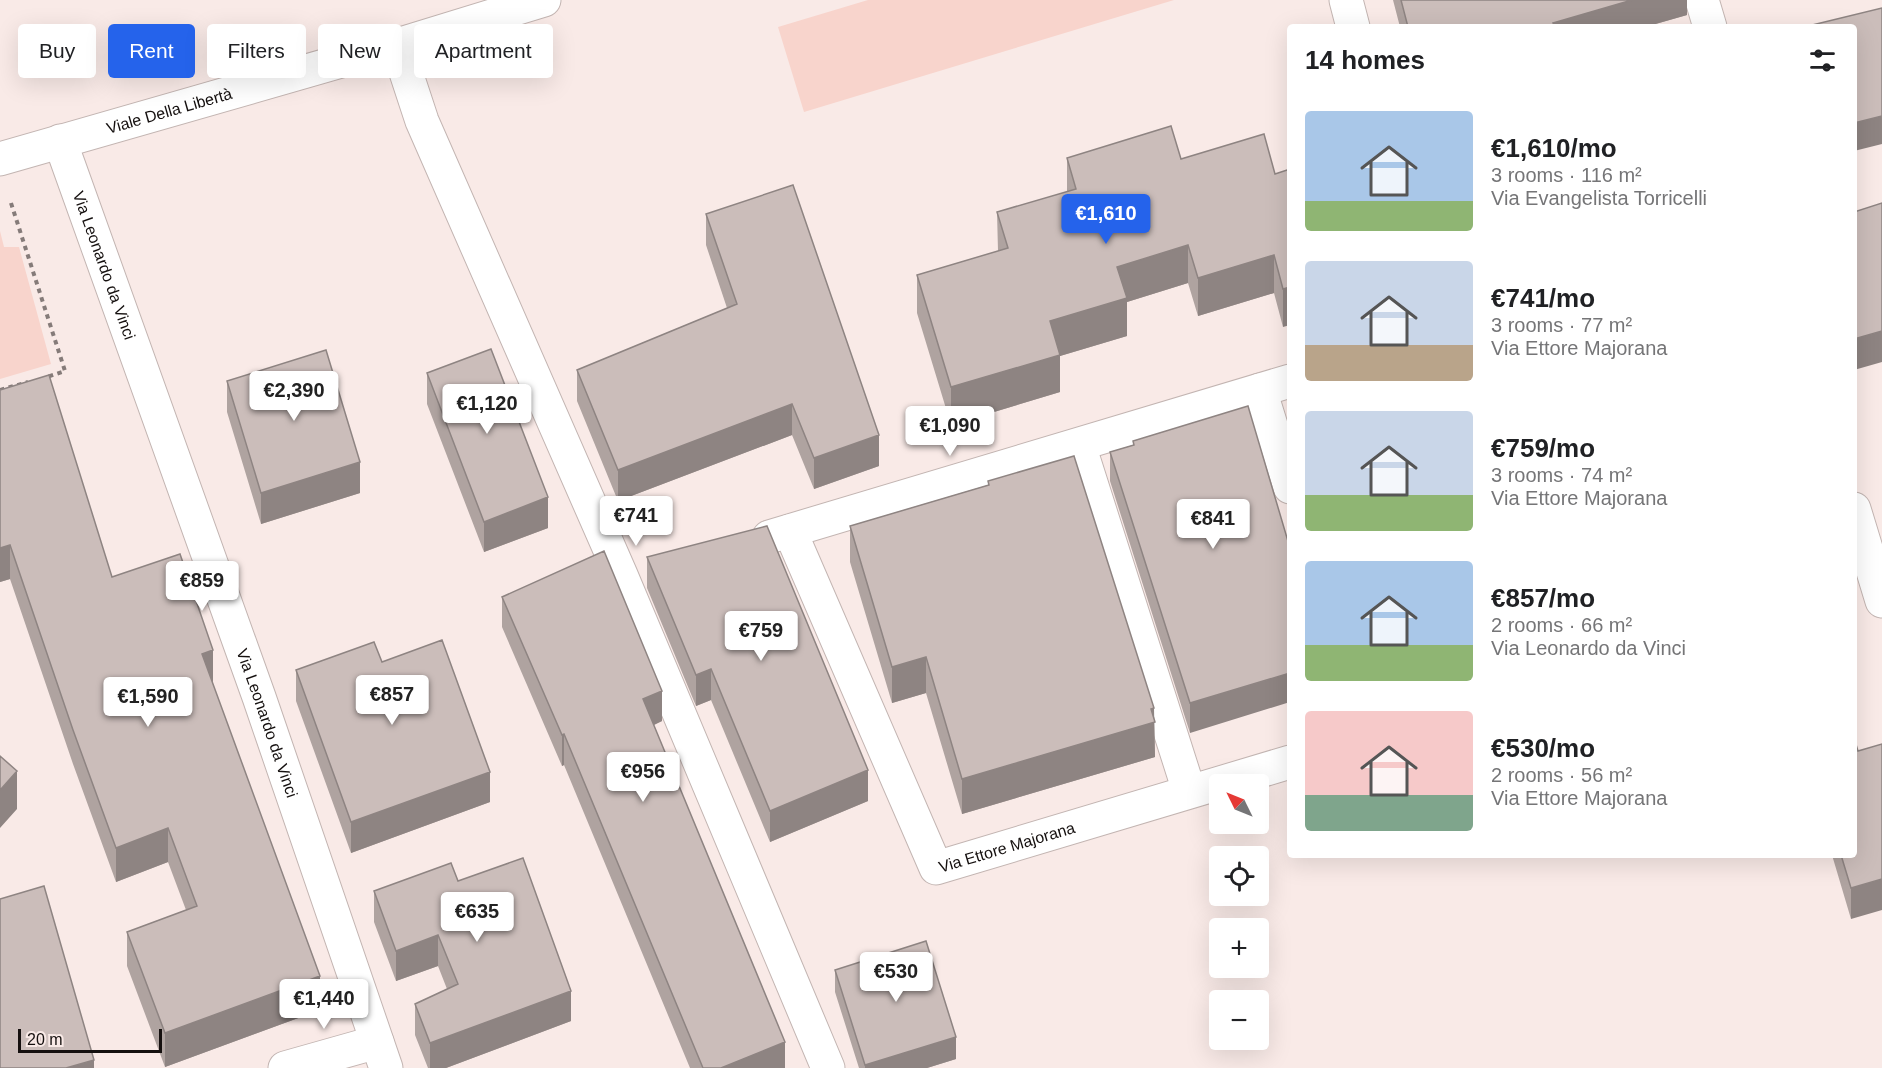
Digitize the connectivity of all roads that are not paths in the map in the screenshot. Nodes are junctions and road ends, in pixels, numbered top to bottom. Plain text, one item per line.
1 (544, 0) edge
2 (1346, 0) edge
3 (1702, 0) edge
4 (1352, 24) edge
5 (1709, 24) edge
6 (402, 43) edge
7 (402, 60) edge
8 (318, 68) edge
9 (60, 141) junction
10 (0, 159) edge
11 (1275, 386) edge
12 (1079, 445) junction
13 (1287, 467) edge
14 (1857, 521) edge
15 (790, 531) junction
16 (745, 543) edge
17 (654, 566) edge
18 (621, 575) junction
19 (1874, 591) edge
20 (1287, 763) edge
21 (1189, 791) junction
22 (381, 1055) edge
23 (285, 1068) edge
24 (828, 1068) edge

1 - 6 street, Viale Della Libertà
2 - 4 street
3 - 5 street
7 - 18 street
8 - 9 street, Viale Della Libertà
9 - 10 street, Viale Della Libertà
9 - 22 street, Via Leonardo da Vinci
11 - 12 street
11 - 13 street
12 - 15 street
12 - 21 street
14 - 19 street
15 - 16 street
15 - 21 street, Via Ettore Majorana
17 - 18 street
18 - 24 street
20 - 21 street, Via Ettore Majorana
22 - 23 street

